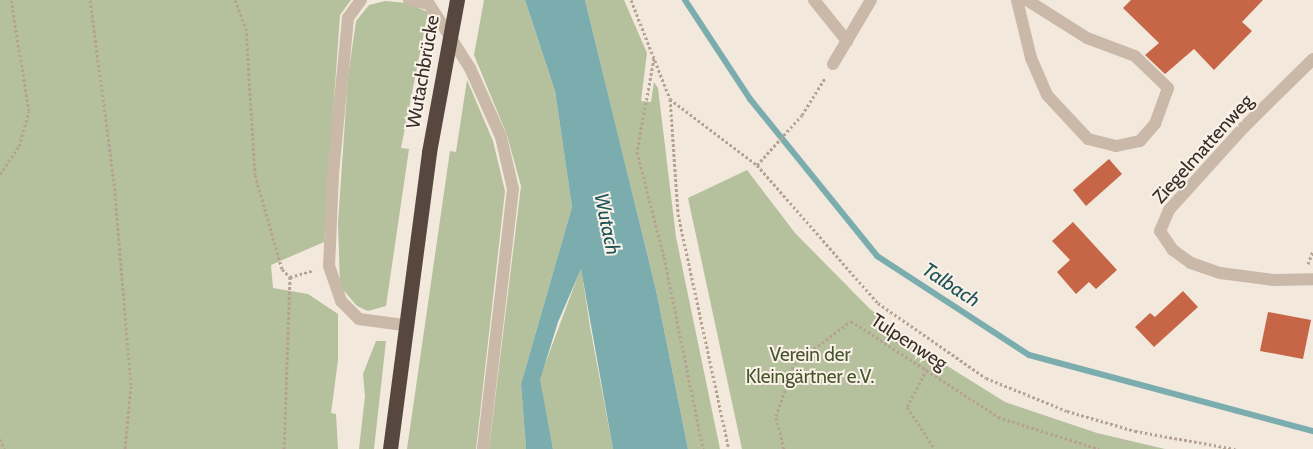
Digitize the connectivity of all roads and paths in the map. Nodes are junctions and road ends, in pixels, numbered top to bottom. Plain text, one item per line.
1 (11, 0) edge
2 (90, 0) edge
3 (235, 0) edge
4 (361, 0) edge
5 (409, 0) edge
6 (457, 0) edge
7 (631, 0) edge
8 (814, 0) edge
9 (871, 0) edge
10 (1017, 0) edge
11 (1027, 0) edge
12 (847, 41) junction
13 (654, 56) junction
14 (1313, 59) edge
15 (833, 64) joint
16 (670, 99) junction
17 (757, 164) junction
18 (0, 174) edge
19 (329, 266) junction
20 (290, 277) junction
21 (1313, 279) edge
22 (404, 325) junction
23 (928, 370) junction
24 (0, 439) edge
25 (1085, 448) edge
26 (4, 449) edge
27 (126, 449) edge
28 (284, 449) edge
29 (390, 449) edge
30 (483, 449) edge
31 (703, 449) edge
32 (729, 449) edge
33 (784, 449) edge
34 (935, 449) edge
35 (1098, 449) edge
36 (1236, 449) edge

1 - 18 path
2 - 27 path
3 - 20 path
4 - 19 street
5 - 30 street
6 - 22 highway, Wutachbrücke, bridge
7 - 13 path
8 - 12 street
9 - 12 street
10 - 11 street
12 - 15 street
13 - 16 path
13 - 31 path
14 - 21 street, Ziegelmattenweg
15 - 17 path
16 - 17 path
16 - 32 path
17 - 36 path
19 - 20 path
19 - 22 street
20 - 28 path
22 - 29 highway, Wutachbrücke
23 - 25 path, Tulpenweg
23 - 33 path, Tulpenweg
23 - 34 path
24 - 26 path
25 - 35 path, Tulpenweg

